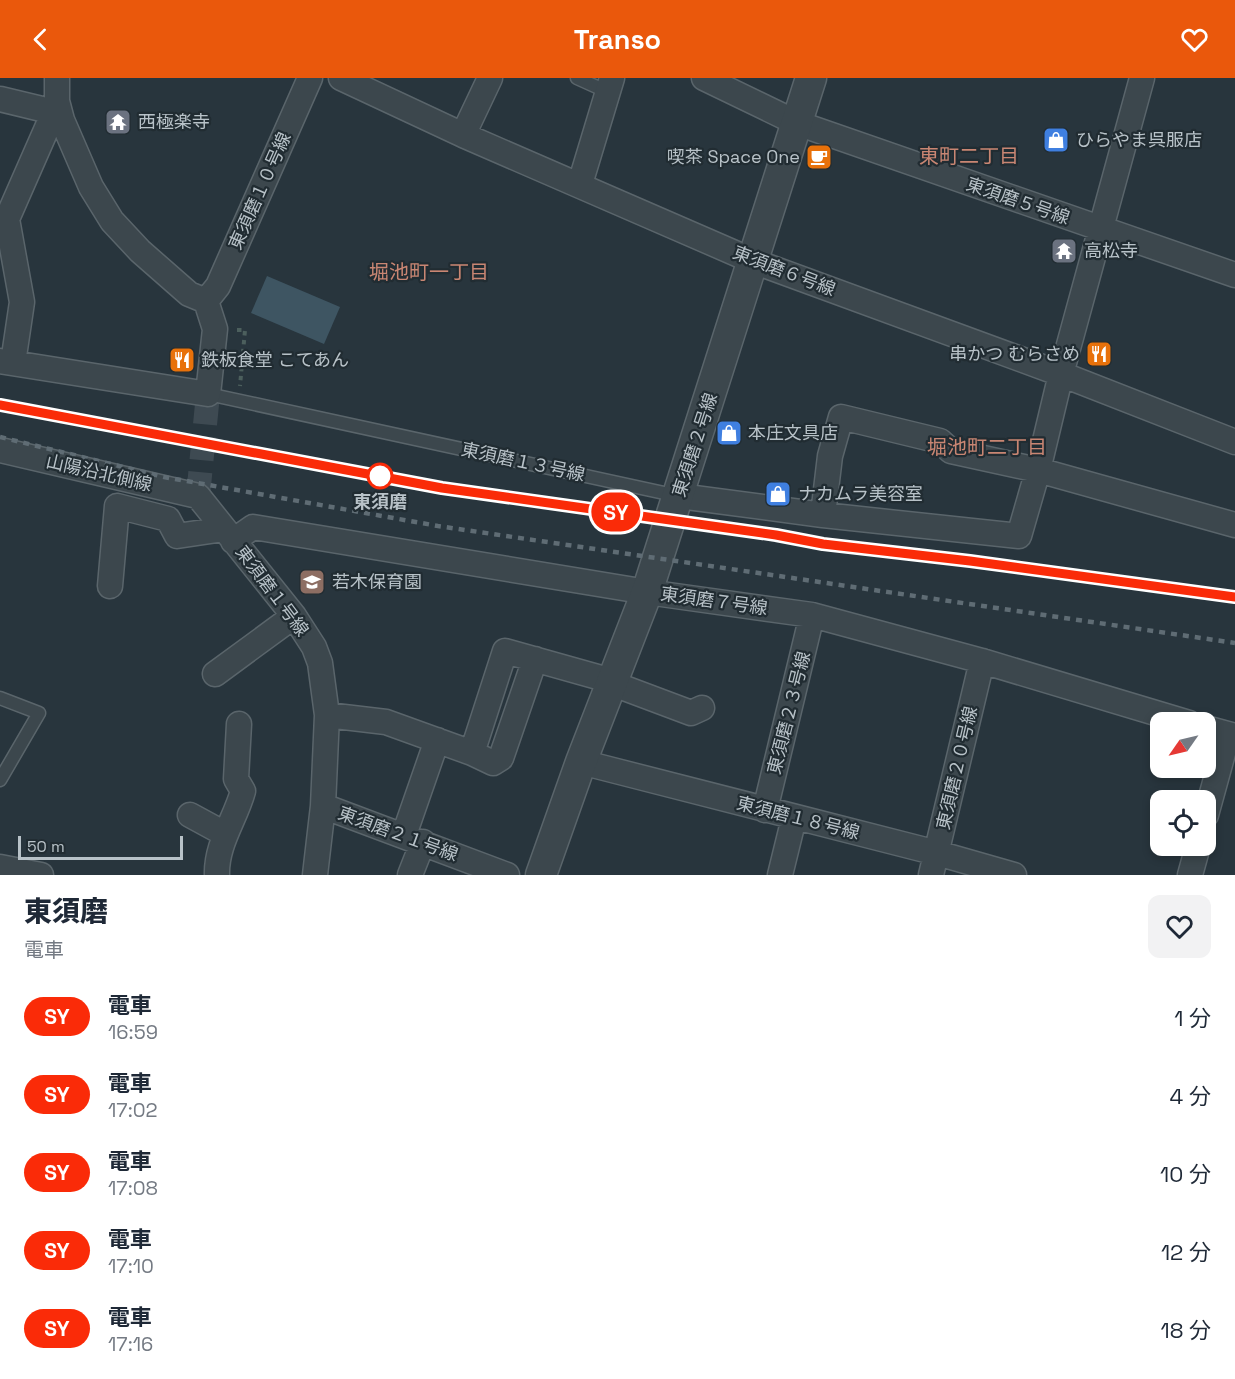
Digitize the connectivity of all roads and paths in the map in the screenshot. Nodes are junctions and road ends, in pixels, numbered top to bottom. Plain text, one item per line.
1 (57, 78) edge
2 (310, 78) edge
3 (341, 78) edge
4 (490, 78) edge
5 (577, 78) edge
6 (704, 78) edge
7 (811, 78) edge
8 (1142, 78) edge
9 (610, 85) edge
10 (0, 99) edge
11 (57, 111) junction
12 (797, 123) junction
13 (463, 135) junction
14 (580, 184) junction
15 (3, 218) edge
16 (1101, 230) junction
17 (753, 261) junction
18 (1235, 275) edge
19 (10, 286) edge
20 (206, 301) junction
21 (236, 330) dead end
22 (7, 362) edge
23 (1061, 374) junction
24 (240, 393) dead end
25 (208, 394) junction
26 (1235, 442) edge
27 (0, 450) edge
28 (1038, 470) junction
29 (198, 496) joint
30 (679, 496) junction
31 (823, 515) junction
32 (1235, 525) edge
33 (229, 535) junction
34 (110, 586) dead end
35 (647, 592) junction
36 (812, 615) junction
37 (294, 616) junction
38 (982, 661) junction
39 (214, 674) dead end
40 (612, 682) junction
41 (0, 698) edge
42 (702, 708) dead end
43 (1152, 712) edge
44 (327, 715) junction
45 (239, 724) dead end
46 (1223, 733) edge
47 (438, 740) junction
48 (581, 762) junction
49 (0, 780) edge
50 (1211, 790) edge
51 (323, 806) junction
52 (765, 810) junction
53 (190, 815) dead end
54 (794, 818) junction
55 (225, 834) junction
56 (413, 839) junction
57 (1195, 856) edge
58 (934, 864) edge
59 (0, 867) edge
60 (40, 875) edge
61 (217, 875) edge
62 (315, 875) edge
63 (410, 875) edge
64 (507, 875) edge
65 (541, 875) edge
66 (780, 875) edge
67 (1014, 875) edge
68 (1190, 875) edge

1 - 11 street
2 - 20 street, 東須磨１０号線
3 - 13 street, 東須磨６号線
4 - 13 street
5 - 9 lane
6 - 12 street, 東須磨５号線
7 - 12 street, 東須磨２号線
8 - 16 street
9 - 14 street
10 - 11 street
11 - 15 street
11 - 20 street
12 - 16 street, 東須磨５号線
12 - 17 street, 東須磨２号線
13 - 14 street, 東須磨６号線
14 - 17 street, 東須磨６号線
15 - 19 street
16 - 18 street, 東須磨５号線
16 - 23 street
17 - 23 street, 東須磨６号線
17 - 30 street, 東須磨２号線
19 - 22 street
20 - 25 street
21 - 24 path
22 - 25 street
23 - 26 street, 東須磨６号線
23 - 28 street
25 - 30 lane, 東須磨１３号線
27 - 29 street, 山陽沿北側線
28 - 31 street, 東須磨１３号線
28 - 31 street
28 - 32 street
29 - 33 street, 東須磨１号線
30 - 31 street, 東須磨１３号線
30 - 35 street, 東須磨２号線
33 - 34 street, 東須磨７号線
33 - 35 street, 東須磨７号線
33 - 37 street, 東須磨１号線
35 - 36 street, 東須磨７号線
35 - 40 street, 東須磨２号線
36 - 38 street, 東須磨７号線
36 - 52 street, 東須磨２３号線
37 - 39 street
37 - 44 street, 東須磨１号線
38 - 43 street, 東須磨７号線
38 - 58 street, 東須磨２０号線
40 - 42 street
40 - 47 street
40 - 48 street, 東須磨２号線
41 - 49 lane
44 - 47 street
44 - 51 street, 東須磨１号線
45 - 55 street
46 - 50 street
47 - 56 street
48 - 52 street, 東須磨１８号線
48 - 65 street, 東須磨２号線
51 - 56 street, 東須磨２１号線
51 - 62 street, 東須磨１号線
52 - 54 street, 東須磨１８号線
53 - 55 street
54 - 58 street, 東須磨１８号線
54 - 66 street
55 - 61 street
56 - 63 street
56 - 64 street, 東須磨２１号線
57 - 68 street
58 - 67 street, 東須磨１８号線
59 - 60 street

